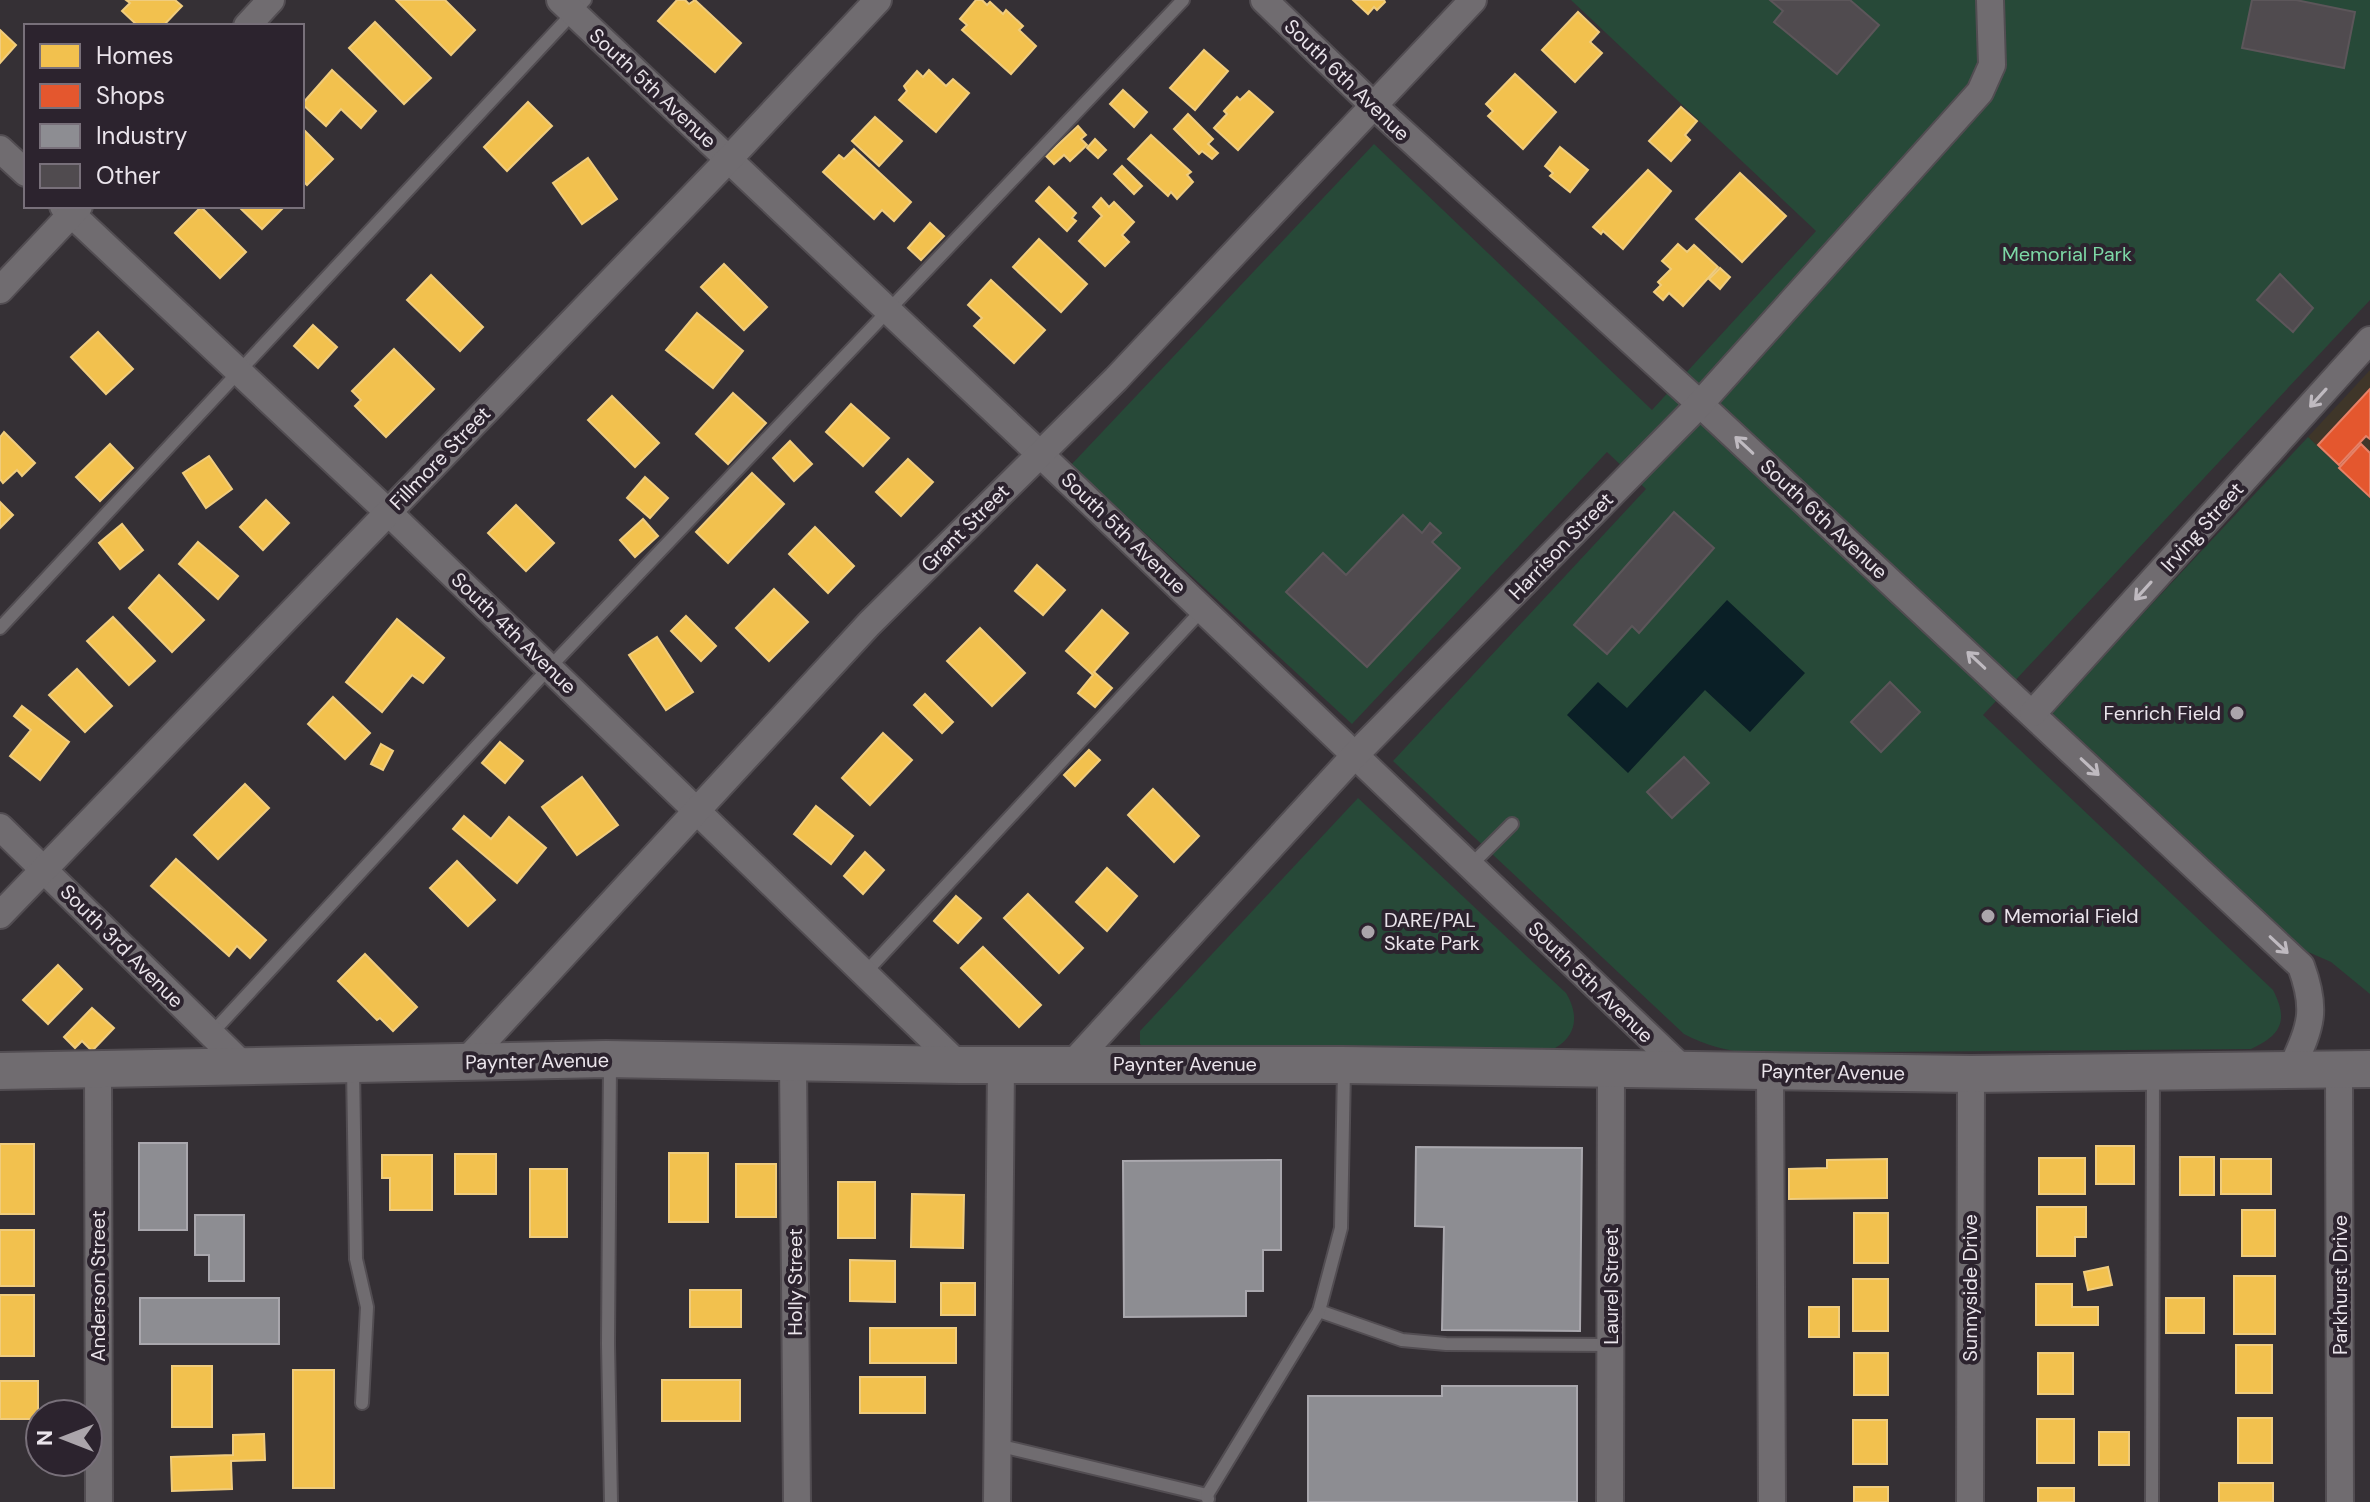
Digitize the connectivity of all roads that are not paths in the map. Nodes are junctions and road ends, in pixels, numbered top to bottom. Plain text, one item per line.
1 (271, 0) edge
2 (878, 0) edge
3 (1183, 0) edge
4 (1264, 0) edge
5 (1473, 0) edge
6 (1990, 0) edge
7 (572, 4) edge
8 (249, 24) edge
9 (1374, 106) junction
10 (0, 149) edge
11 (729, 159) junction
12 (24, 171) edge
13 (71, 209) edge
14 (0, 290) edge
15 (890, 311) junction
16 (2370, 340) edge
17 (238, 371) junction
18 (1700, 404) junction
19 (1040, 454) junction
20 (388, 512) junction
21 (1203, 609) junction
22 (0, 628) edge
23 (550, 667) junction
24 (2033, 713) junction
25 (1355, 755) junction
26 (698, 810) junction
27 (1512, 824) dead end
28 (0, 827) edge
29 (1470, 866) junction
30 (44, 869) junction
31 (0, 915) edge
32 (865, 973) junction
33 (211, 1034) junction
34 (610, 1059) junction
35 (465, 1062) junction
36 (793, 1063) junction
37 (353, 1064) junction
38 (1072, 1064) junction
39 (959, 1065) junction
40 (1001, 1065) junction
41 (1344, 1065) junction
42 (244, 1066) junction
43 (98, 1069) junction
44 (2355, 1069) edge
45 (1611, 1070) junction
46 (1684, 1070) junction
47 (2291, 1070) junction
48 (0, 1071) edge
49 (1770, 1071) junction
50 (2153, 1073) junction
51 (1971, 1074) junction
52 (1319, 1311) junction
53 (1611, 1345) junction
54 (362, 1403) dead end
55 (997, 1445) junction
56 (1208, 1498) edge
57 (99, 1502) edge
58 (611, 1502) edge
59 (797, 1502) edge
60 (997, 1502) edge
61 (1610, 1502) edge
62 (1772, 1502) edge
63 (1970, 1502) edge
64 (2152, 1502) edge
65 (2340, 1502) edge

1 - 8 street
2 - 11 street, Fillmore Street
3 - 15 lane
4 - 9 street, South 6th Avenue
5 - 9 street, Grant Street
6 - 18 street, Harrison Street
7 - 11 street, South 5th Avenue
7 - 17 lane
9 - 18 street, South 6th Avenue
9 - 19 street, Grant Street
10 - 12 street
11 - 15 street, South 5th Avenue
11 - 20 street, Fillmore Street
13 - 14 street
13 - 17 street, South 4th Avenue
15 - 19 street, South 5th Avenue
15 - 23 lane
16 -> 24 street, Irving Street
17 - 20 street, South 4th Avenue
17 - 22 lane
24 -> 18 street, South 6th Avenue
18 - 25 street, Harrison Street
19 - 21 street, South 5th Avenue
19 - 26 street, Grant Street
20 - 23 street, South 4th Avenue
20 - 30 street, Fillmore Street
21 - 25 street, South 5th Avenue
21 - 32 lane
23 - 26 street, South 4th Avenue
23 - 33 lane
24 -> 47 street, South 6th Avenue
25 - 29 street, South 5th Avenue
25 - 38 street, Harrison Street
26 - 32 street, South 4th Avenue
26 - 35 street, Grant Street
27 - 29 lane
28 - 30 street, South 3rd Avenue
29 - 46 street, South 5th Avenue
30 - 31 street, Fillmore Street
30 - 33 street, South 3rd Avenue
32 - 39 street, South 4th Avenue
33 - 42 street, South 3rd Avenue
34 - 35 street, Paynter Avenue
34 - 36 street, Paynter Avenue
34 - 58 lane
35 - 37 street, Paynter Avenue
36 - 39 street, Paynter Avenue
36 - 59 street, Holly Street
37 - 42 street, Paynter Avenue
37 - 54 lane
38 - 40 street, Paynter Avenue
38 - 41 street, Paynter Avenue
39 - 40 street, Paynter Avenue
40 - 55 street
41 - 45 street, Paynter Avenue
41 - 52 lane
42 - 43 street, Paynter Avenue
43 - 48 street, Paynter Avenue
43 - 57 street, Anderson Street
44 - 47 street, Paynter Avenue
44 - 65 street, Parkhurst Drive
45 - 46 street, Paynter Avenue
45 - 53 street, Laurel Street
46 - 49 street, Paynter Avenue
47 - 50 street, Paynter Avenue
49 - 51 street, Paynter Avenue
49 - 62 street
50 - 51 street, Paynter Avenue
50 - 64 lane
51 - 63 street, Sunnyside Drive
52 - 53 lane
52 - 56 lane
53 - 61 street, Laurel Street
55 - 56 lane
55 - 60 street

